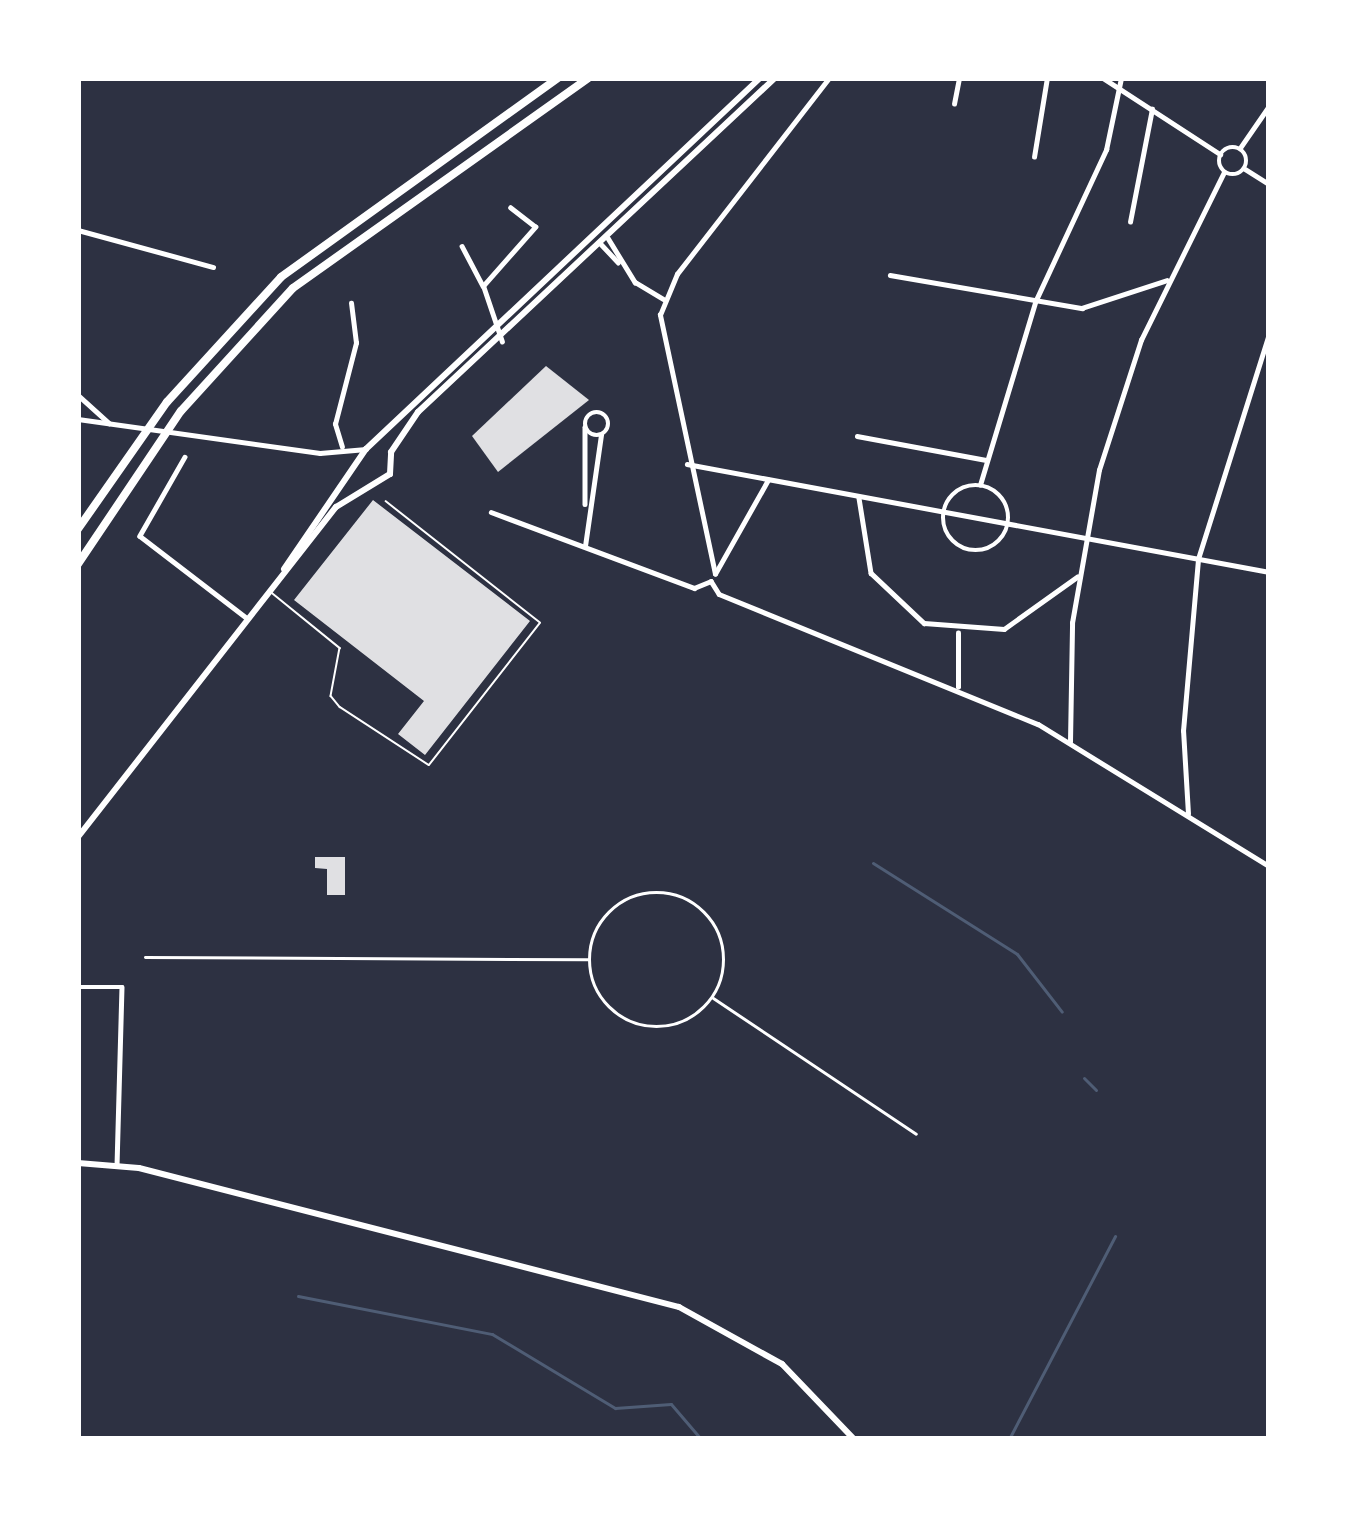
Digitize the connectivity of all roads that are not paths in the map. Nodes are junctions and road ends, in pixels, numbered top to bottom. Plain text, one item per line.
1 (558, 78) edge
2 (588, 78) edge
3 (760, 78) edge
4 (775, 78) edge
5 (829, 78) edge
6 (959, 78) edge
7 (1047, 78) edge
8 (1103, 78) edge
9 (1121, 78) edge
10 (1119, 88) junction
11 (954, 104) dead end
12 (1269, 106) edge
13 (1151, 110) junction
14 (1240, 148) junction
15 (1220, 154) junction
16 (1034, 157) dead end
17 (1245, 169) junction
18 (1224, 172) junction
19 (1269, 184) edge
20 (512, 208) dead end
21 (1130, 222) dead end
22 (78, 230) edge
23 (597, 233) junction
24 (611, 242) junction
25 (462, 246) dead end
26 (604, 249) junction
27 (622, 264) junction
28 (213, 267) dead end
29 (890, 275) dead end
30 (1167, 280) junction
31 (484, 286) junction
32 (665, 299) junction
33 (1036, 300) junction
34 (351, 303) dead end
35 (501, 323) junction
36 (1269, 334) edge
37 (502, 342) junction
38 (78, 395) edge
39 (78, 419) edge
40 (111, 424) junction
41 (585, 427) junction
42 (601, 435) junction
43 (856, 436) dead end
44 (377, 445) junction
45 (342, 447) junction
46 (366, 449) junction
47 (392, 452) junction
48 (185, 458) dead end
49 (361, 458) junction
50 (986, 460) junction
51 (687, 464) junction
52 (361, 469) junction
53 (379, 479) junction
54 (768, 480) junction
55 (980, 485) junction
56 (860, 498) junction
57 (386, 502) dead end
58 (586, 507) junction
59 (491, 512) dead end
60 (944, 512) junction
61 (1009, 525) junction
62 (78, 530) edge
63 (1085, 538) junction
64 (585, 546) junction
65 (1198, 559) junction
66 (78, 563) edge
67 (284, 569) junction
68 (1269, 572) edge
69 (1079, 576) junction
70 (713, 577) junction
71 (268, 590) junction
72 (247, 618) junction
73 (958, 633) junction
74 (958, 690) junction
75 (1070, 742) junction
76 (1188, 814) junction
77 (78, 837) edge
78 (1269, 866) edge
79 (145, 957) dead end
80 (588, 959) junction
81 (78, 987) edge
82 (712, 997) junction
83 (916, 1134) dead end
84 (78, 1163) edge
85 (117, 1165) junction
86 (854, 1439) edge

1 - 62 highway
2 - 66 highway
3 - 23 main road
4 - 24 main road
5 - 32 street
6 - 11 street
7 - 16 street
8 - 10 street
9 - 10 street
10 - 13 street
10 - 33 street
12 - 14 street
13 - 15 street
13 - 21 street
14 - 15 street
14 - 17 street
15 - 18 street
17 - 18 street
17 - 19 street
18 - 30 street
20 - 31 street
22 - 28 street
23 - 24 street
23 - 26 street
23 - 35 main road
24 - 26 main road
24 - 27 street
25 - 31 street
26 - 27 street
26 - 37 main road
27 - 32 street
29 - 33 street
30 - 33 street
30 - 63 street
31 - 35 street
32 - 51 street
33 - 50 street
34 - 45 street
35 - 37 street
35 - 44 main road
36 - 65 street
37 - 47 main road
38 - 40 street
39 - 40 street
40 - 45 street
41 - 42 street
41 - 42 street
41 - 58 street
42 - 58 street
43 - 50 street
44 - 46 main road
44 - 47 main road
45 - 46 street
45 - 49 street
46 - 49 main road
47 - 53 main road
48 - 72 street
49 - 52 main road
50 - 55 street
51 - 54 street
51 - 70 street
52 - 53 main road
52 - 67 main road
53 - 67 main road
54 - 56 street
54 - 70 street
55 - 60 street
55 - 61 street
56 - 60 street
56 - 73 street
57 - 71 lane
58 - 64 street
59 - 64 street
60 - 61 street
60 - 61 street
61 - 63 street
63 - 65 street
63 - 69 street
64 - 70 street
65 - 68 street
65 - 76 street
67 - 71 main road
69 - 73 street
69 - 75 street
70 - 74 street
71 - 72 main road
72 - 77 main road
73 - 74 street
74 - 75 street
75 - 76 street
76 - 78 street
79 - 80 street
80 - 82 street
80 - 82 street
81 - 85 street
82 - 83 street
84 - 85 main road
85 - 86 main road

